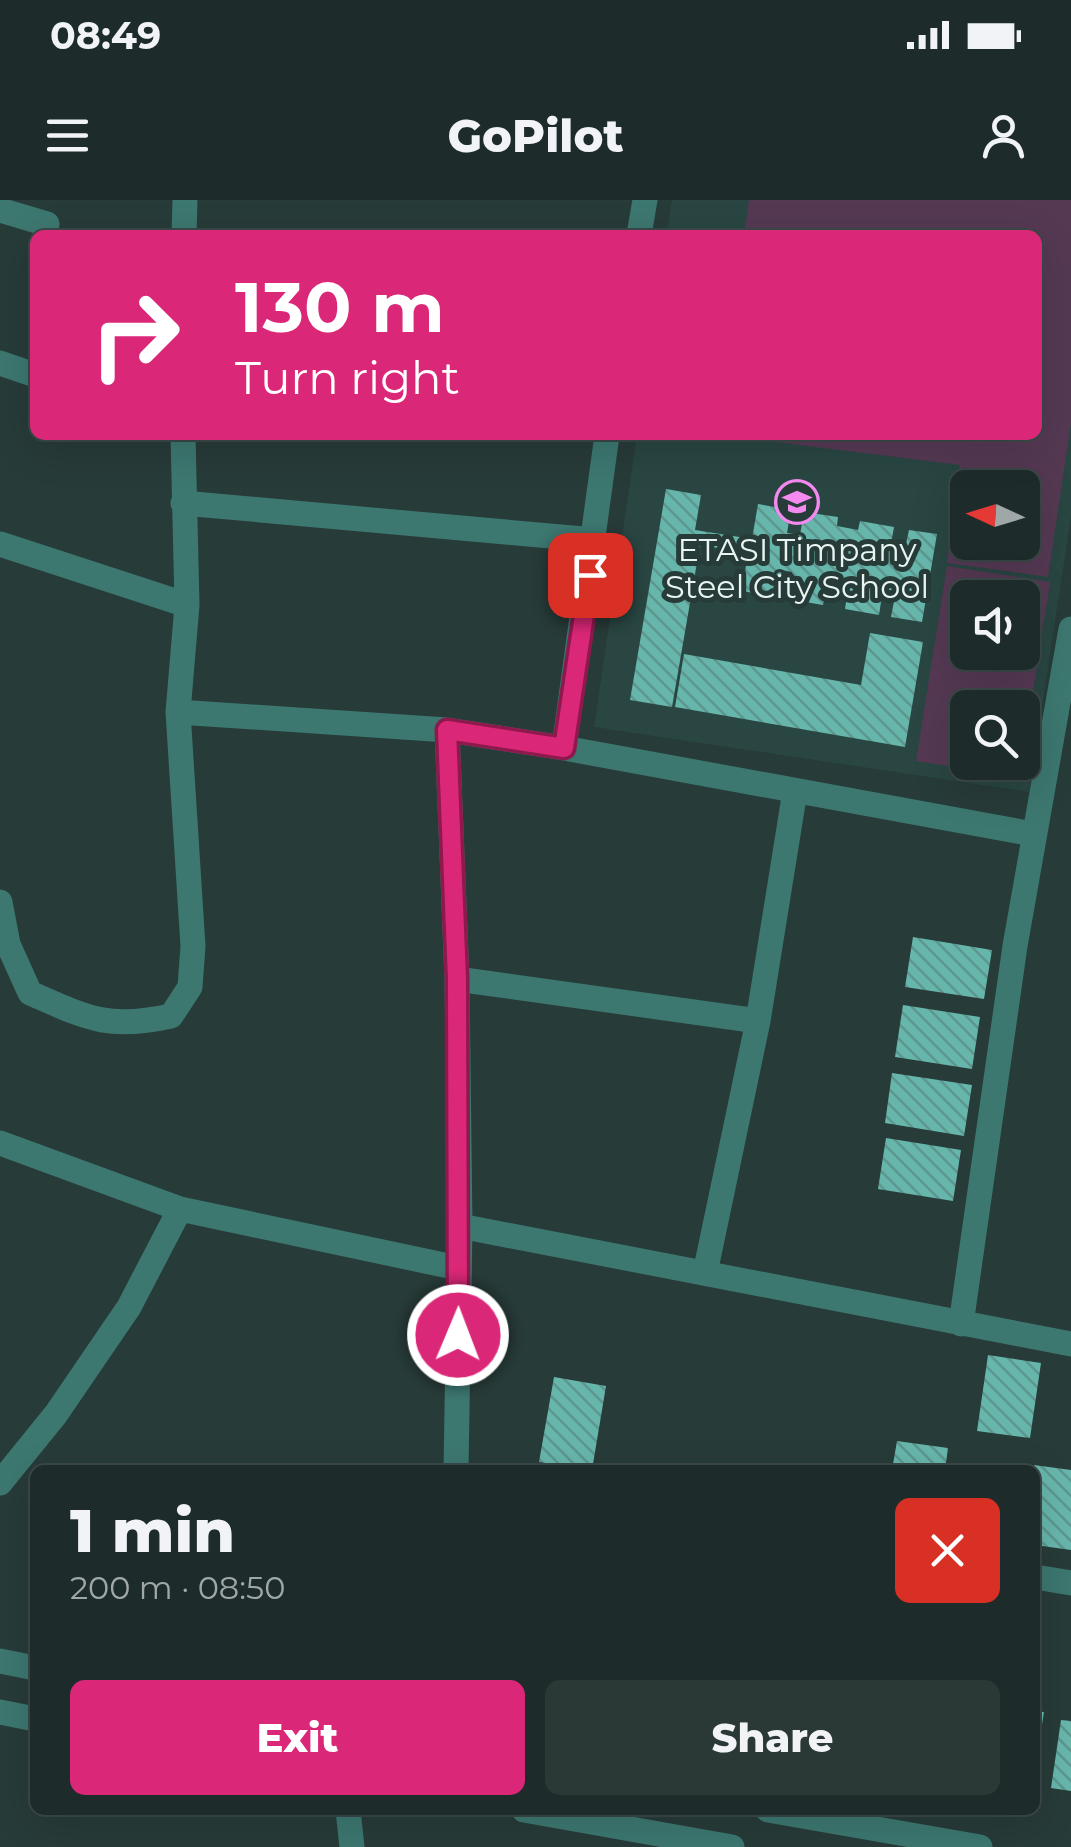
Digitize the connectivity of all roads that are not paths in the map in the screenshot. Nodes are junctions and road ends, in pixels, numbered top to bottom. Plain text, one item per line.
1 (185, 200) edge
2 (645, 200) edge
3 (0, 210) edge
4 (48, 224) dead end
5 (184, 230) edge
6 (639, 230) edge
7 (0, 363) edge
8 (30, 372) edge
9 (182, 440) edge
10 (606, 440) edge
11 (183, 503) junction
12 (595, 540) junction
13 (0, 544) edge
14 (186, 605) junction
15 (1071, 629) edge
16 (178, 712) junction
17 (447, 730) junction
18 (564, 748) junction
19 (795, 791) junction
20 (1033, 834) junction
21 (0, 902) edge
22 (457, 979) junction
23 (758, 1022) junction
24 (0, 1143) edge
25 (180, 1209) junction
26 (460, 1226) junction
27 (458, 1268) junction
28 (705, 1273) junction
29 (960, 1324) junction
30 (1071, 1344) edge
31 (456, 1465) edge
32 (0, 1483) edge
33 (1040, 1578) edge
34 (1071, 1583) edge
35 (0, 1662) edge
36 (30, 1667) edge
37 (0, 1712) edge
38 (30, 1718) edge
39 (349, 1815) edge
40 (552, 1815) edge
41 (797, 1815) edge
42 (352, 1847) edge
43 (732, 1847) edge
44 (980, 1847) edge

1 - 5 street
2 - 6 street
3 - 4 street
7 - 8 street
9 - 11 street
10 - 12 street
11 - 12 street
11 - 14 street
12 - 18 street
13 - 14 street
14 - 16 street
15 - 20 street
16 - 17 street
16 - 21 street
17 - 18 street
17 - 22 street
18 - 19 street
19 - 20 street
19 - 23 street
20 - 29 street
22 - 23 street
22 - 26 street
23 - 28 street
24 - 25 street
25 - 27 street
25 - 32 street
26 - 27 street
26 - 28 street
27 - 31 street
28 - 29 street
29 - 30 street
33 - 34 street
35 - 36 street
37 - 38 street
39 - 42 street
40 - 43 street
41 - 44 street

